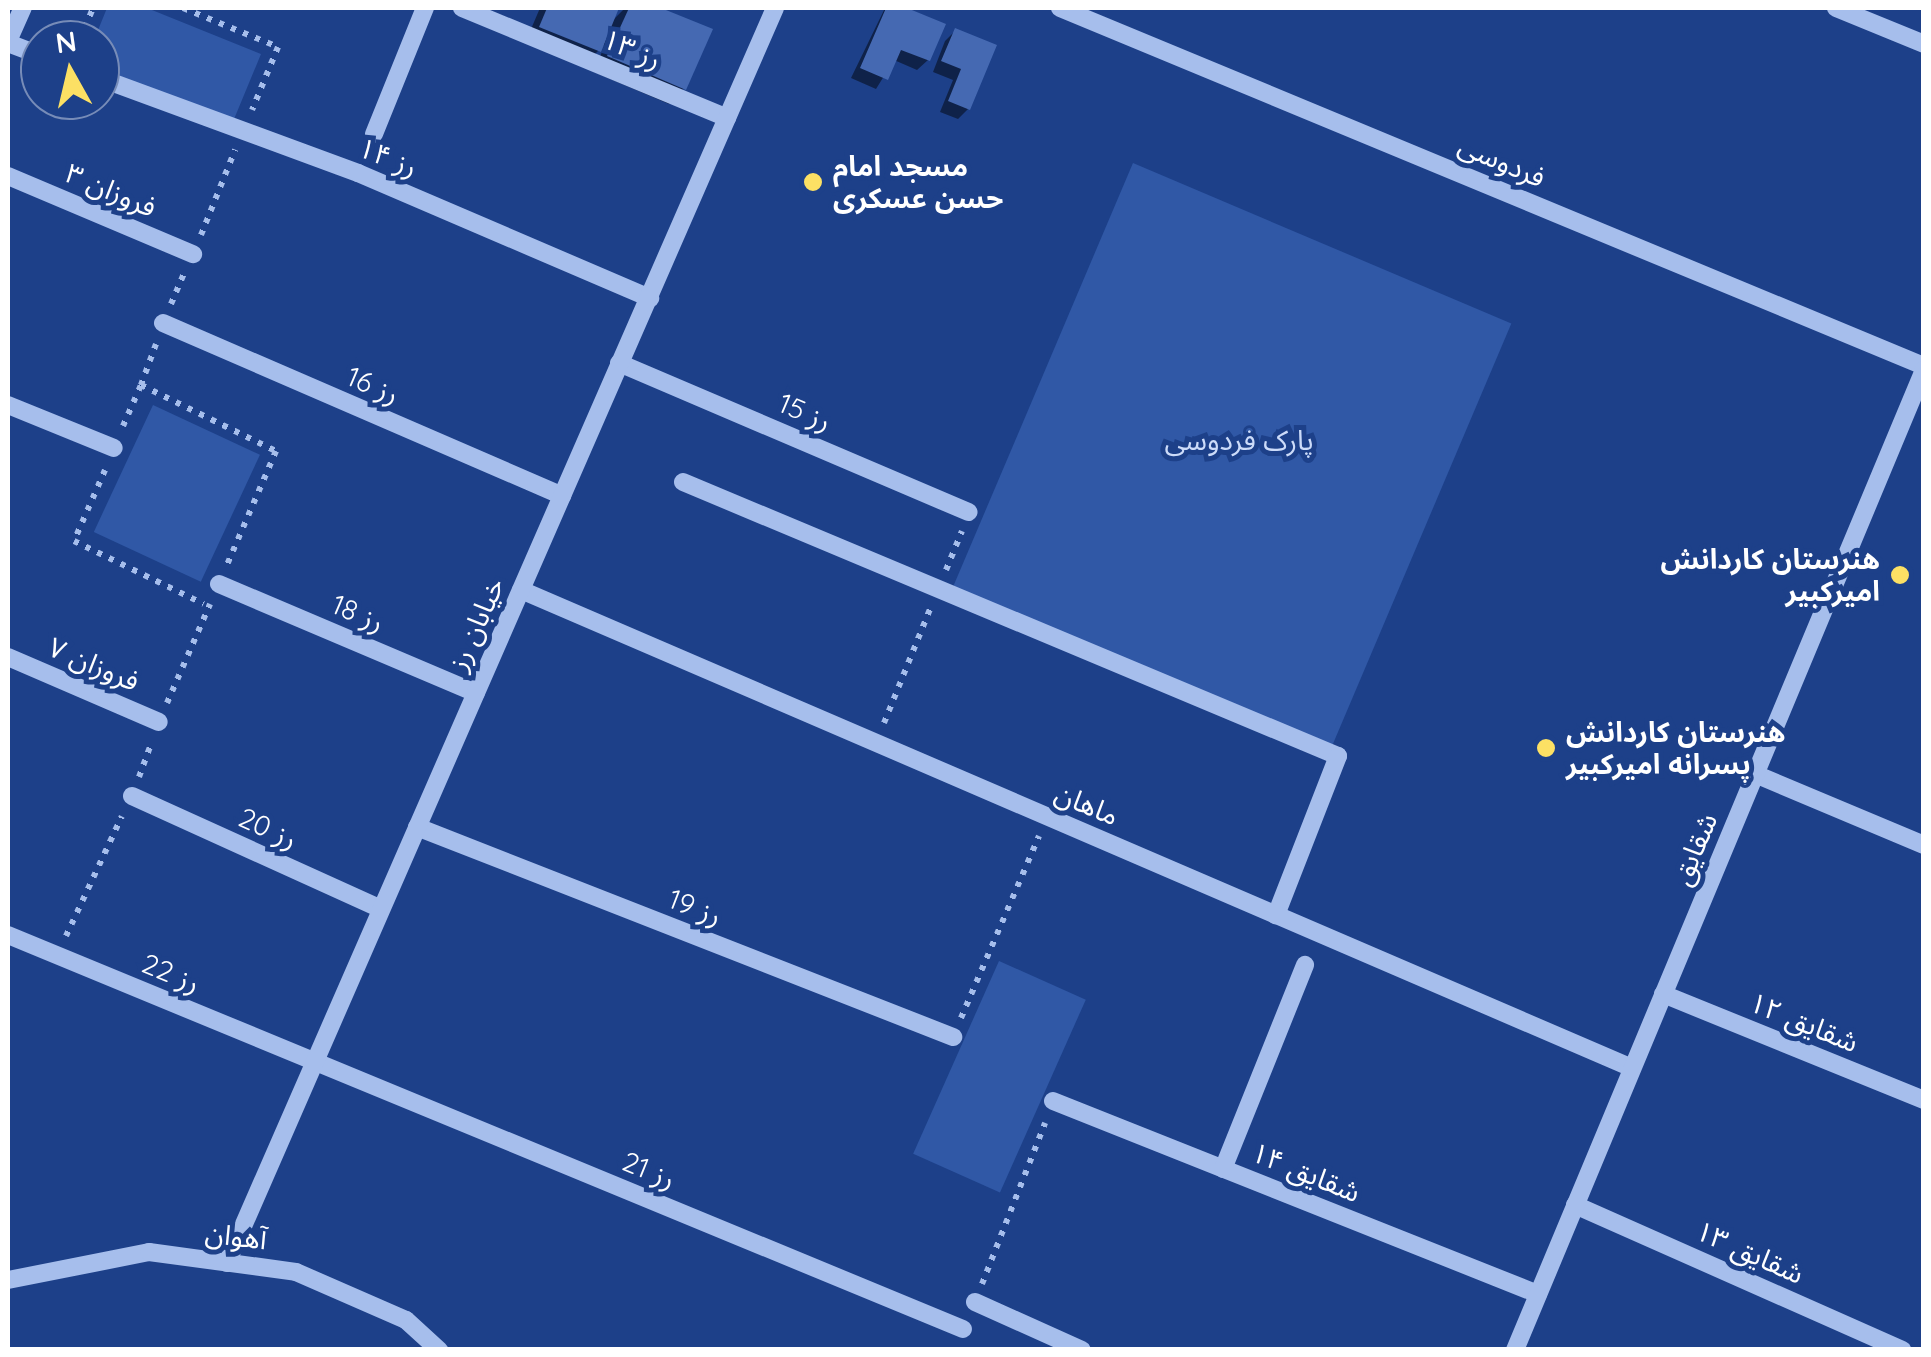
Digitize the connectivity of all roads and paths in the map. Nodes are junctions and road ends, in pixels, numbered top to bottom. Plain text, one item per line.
1 (23, 8) edge
2 (183, 8) edge
3 (425, 8) edge
4 (462, 8) edge
5 (775, 8) edge
6 (1060, 8) edge
7 (1836, 8) edge
8 (8, 42) edge
9 (1924, 44) edge
10 (120, 85) edge
11 (727, 118) junction
12 (243, 131) junction
13 (374, 134) dead end
14 (8, 176) edge
15 (193, 254) junction
16 (650, 298) junction
17 (163, 324) junction
18 (619, 364) junction
19 (1924, 368) edge
20 (141, 385) junction
21 (8, 404) edge
22 (114, 448) junction
23 (683, 482) dead end
24 (562, 496) junction
25 (969, 512) joint
26 (219, 584) junction
27 (938, 589) junction
28 (521, 590) junction
29 (210, 607) junction
30 (8, 657) edge
31 (476, 693) junction
32 (159, 722) junction
33 (876, 743) junction
34 (1755, 774) junction
35 (132, 796) junction
36 (1048, 817) junction
37 (417, 827) junction
38 (1924, 845) edge
39 (381, 910) junction
40 (1276, 915) junction
41 (8, 936) edge
42 (57, 956) junction
43 (1306, 965) dead end
44 (1663, 994) junction
45 (953, 1037) joint
46 (314, 1061) junction
47 (1632, 1068) junction
48 (1924, 1100) edge
49 (1053, 1102) joint
50 (1223, 1169) junction
51 (1575, 1205) junction
52 (226, 1263) junction
53 (8, 1280) edge
54 (1538, 1294) junction
55 (975, 1302) joint
56 (963, 1329) dead end
57 (439, 1350) edge
58 (1082, 1350) edge
59 (1514, 1350) edge
60 (1902, 1350) edge

1 - 8 street
2 - 12 path
3 - 13 street
4 - 11 street, رز ۱۳
5 - 11 street, خیابان رز
6 - 19 street, فردوسی
7 - 9 street
10 - 12 street, رز ۱۴
11 - 16 street, خیابان رز
12 - 15 path
12 - 16 street, رز ۱۴
14 - 15 street, فروزان ۳
15 - 17 path
16 - 18 street, خیابان رز
17 - 20 path
17 - 24 street, رز 16
18 - 24 street, خیابان رز
18 - 25 street, رز 15
19 - 34 street, شقایق
20 - 22 path
20 - 26 path
21 - 22 street
22 - 29 path
23 - 27 street
24 - 28 street, خیابان رز
25 - 27 path
26 - 29 path
26 - 31 street, رز 18
27 - 33 path
27 - 40 street
28 - 31 street, خیابان رز
28 - 33 street, ماهان
29 - 32 path
30 - 32 street, فروزان ۷
31 - 37 street, خیابان رز
32 - 35 path
33 - 36 street, ماهان
34 - 38 street
34 - 44 street, شقایق
35 - 39 street, رز 20
35 - 42 path
36 - 40 street, ماهان
36 - 45 path
37 - 39 street, خیابان رز
37 - 45 street, رز 19
39 - 46 street, خیابان رز
40 - 47 street, ماهان
41 - 42 street, رز 22
42 - 46 street, رز 22
43 - 50 street
44 - 47 street, شقایق
44 - 48 street, شقایق ۱۲
46 - 52 street, خیابان رز
46 - 56 street, رز 21
47 - 51 street, شقایق
49 - 50 street, شقایق ۱۴
49 - 55 path
50 - 54 street, شقایق ۱۴
51 - 54 street, شقایق
51 - 60 street, شقایق ۱۳
52 - 53 street, آهوان
52 - 57 street, آهوان
54 - 59 street, شقایق
55 - 58 street

